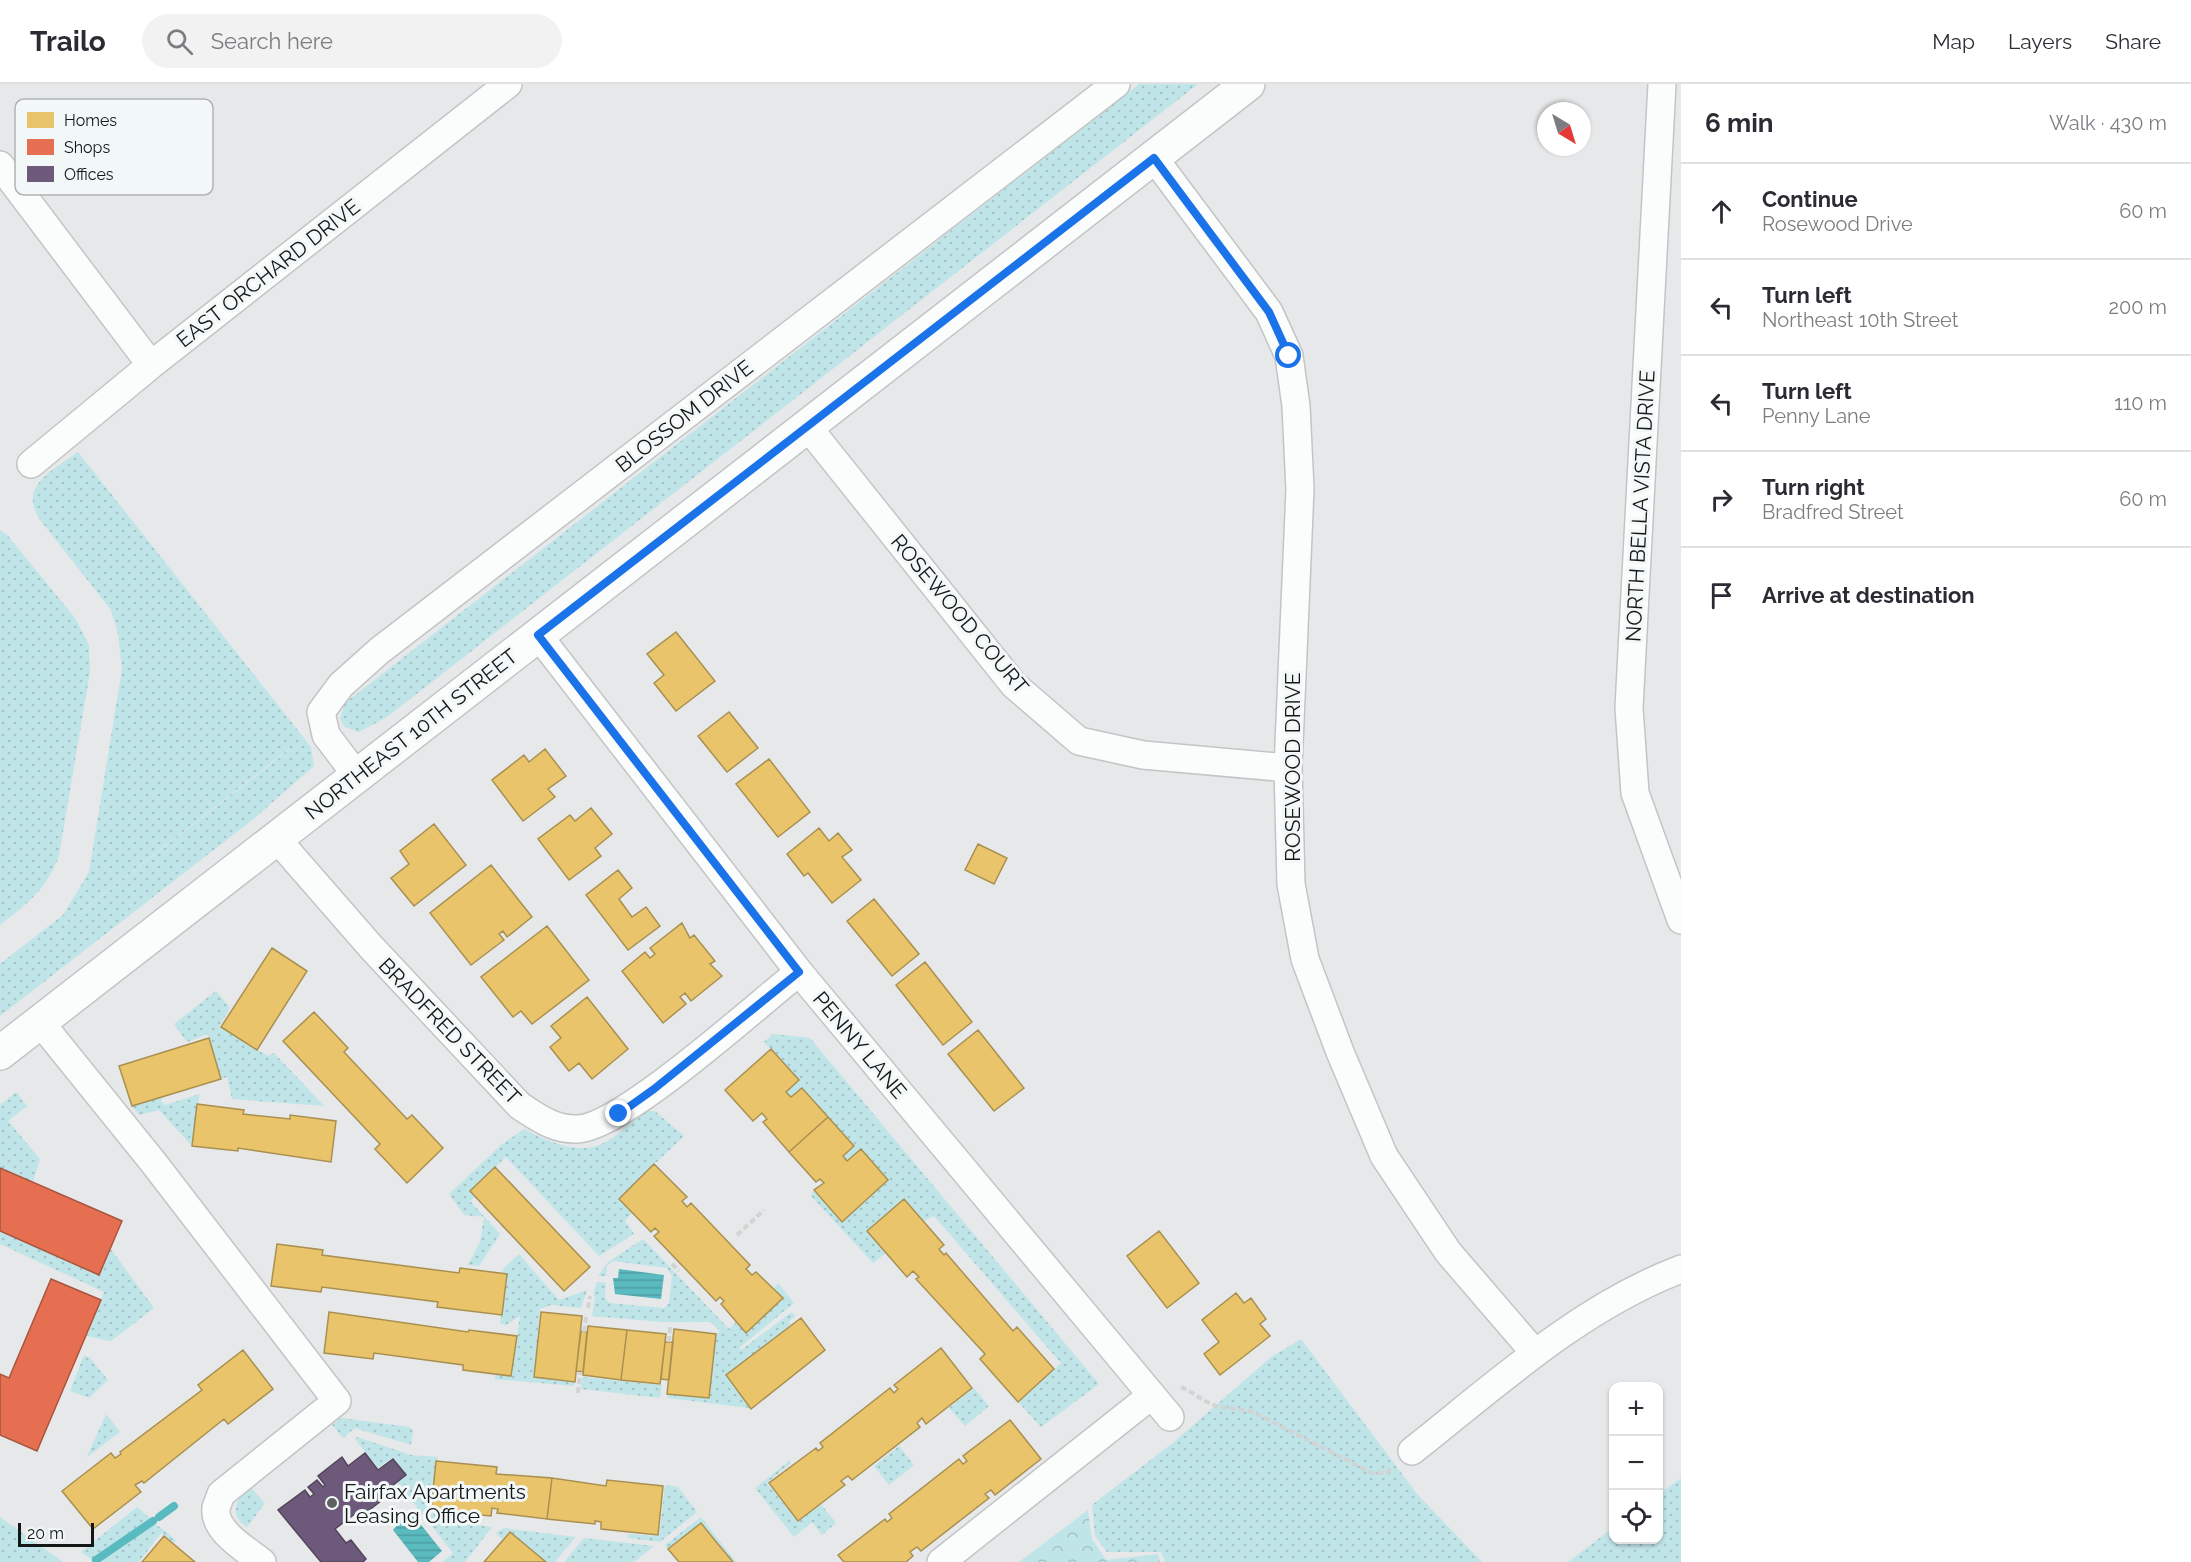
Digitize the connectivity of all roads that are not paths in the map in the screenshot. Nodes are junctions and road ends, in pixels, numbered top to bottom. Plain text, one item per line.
1 (508, 84) edge
2 (1116, 84) edge
3 (1248, 84) edge
4 (1662, 84) edge
5 (1154, 158) junction
6 (0, 165) edge
7 (15, 185) edge
8 (23, 195) edge
9 (151, 365) junction
10 (807, 426) junction
11 (30, 464) dead end
12 (538, 635) junction
13 (1288, 768) junction
14 (357, 776) junction
15 (276, 838) junction
16 (1681, 920) edge
17 (799, 972) junction
18 (40, 1022) junction
19 (0, 1053) edge
20 (1681, 1269) edge
21 (1534, 1352) junction
22 (1152, 1395) junction
23 (1170, 1417) dead end
24 (1412, 1451) road end
25 (262, 1562) edge
26 (941, 1562) edge

1 - 9 street, EAST ORCHARD DRIVE
2 - 14 street, BLOSSOM DRIVE
3 - 5 main road, NORTHEAST 10TH STREET
4 - 16 street, NORTH BELLA VISTA DRIVE
5 - 10 main road, NORTHEAST 10TH STREET
5 - 13 street, ROSEWOOD DRIVE
6 - 7 street
8 - 9 street
9 - 11 street, EAST ORCHARD DRIVE
10 - 12 main road, NORTHEAST 10TH STREET
10 - 13 street, ROSEWOOD COURT
12 - 14 main road, NORTHEAST 10TH STREET
12 - 17 street, PENNY LANE
13 - 21 street, ROSEWOOD DRIVE
14 - 15 main road, NORTHEAST 10TH STREET
15 - 17 street, BRADFRED STREET
15 - 18 main road, NORTHEAST 10TH STREET
17 - 22 street, PENNY LANE
18 - 19 main road, NORTHEAST 10TH STREET
18 - 25 street
20 - 21 street
21 - 24 street
22 - 23 street, PENNY LANE
22 - 26 street

